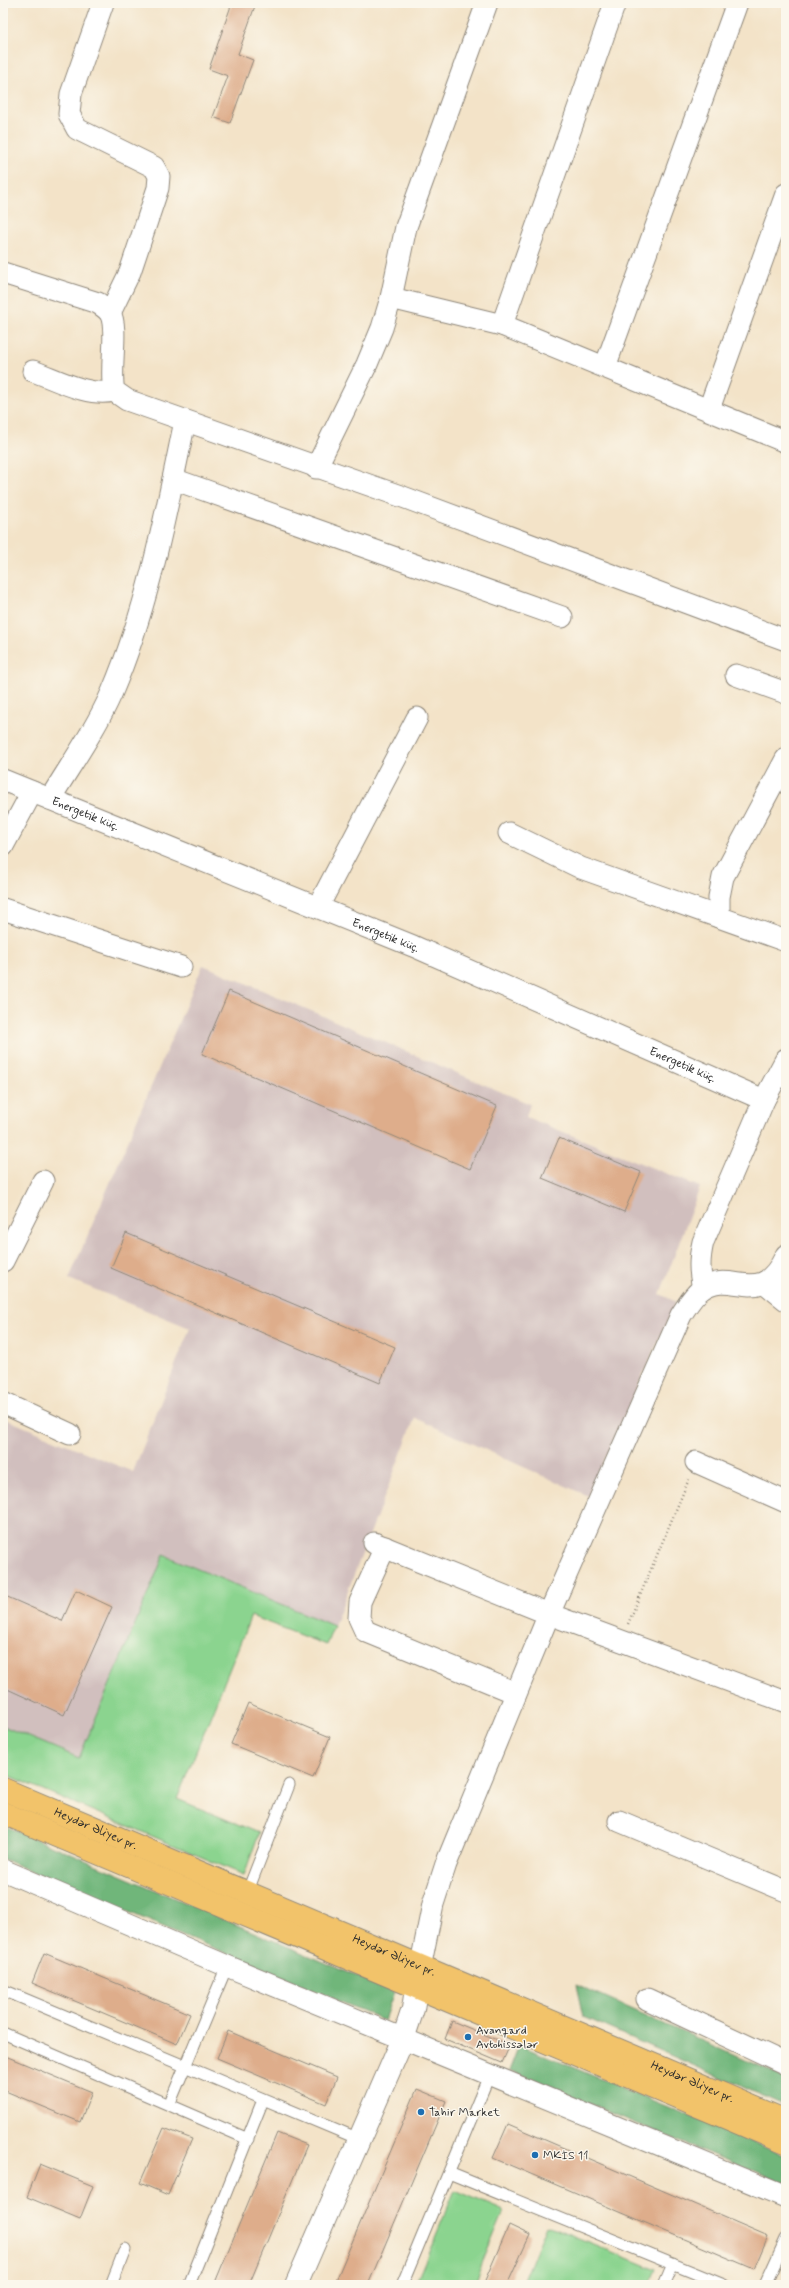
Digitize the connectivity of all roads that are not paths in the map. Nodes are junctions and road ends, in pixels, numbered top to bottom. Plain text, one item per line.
1 (103, 3) edge
2 (487, 3) edge
3 (615, 3) edge
4 (737, 3) edge
5 (786, 194) edge
6 (3, 273) edge
7 (391, 298) junction
8 (110, 313) junction
9 (502, 325) junction
10 (605, 367) junction
11 (33, 371) dead end
12 (114, 391) junction
13 (709, 409) junction
14 (185, 421) junction
15 (786, 442) edge
16 (316, 468) junction
17 (173, 479) junction
18 (562, 616) dead end
19 (786, 640) edge
20 (736, 675) dead end
21 (786, 693) edge
22 (417, 718) dead end
23 (786, 759) edge
24 (3, 780) edge
25 (41, 795) junction
26 (509, 834) dead end
27 (3, 846) edge
28 (318, 907) junction
29 (3, 909) edge
30 (719, 917) junction
31 (786, 941) edge
32 (181, 967) dead end
33 (786, 1059) edge
34 (764, 1100) junction
35 (43, 1181) dead end
36 (786, 1255) edge
37 (3, 1261) edge
38 (765, 1283) junction
39 (703, 1288) junction
40 (786, 1300) edge
41 (3, 1403) edge
42 (70, 1434) dead end
43 (696, 1462) road end
44 (786, 1502) edge
45 (549, 1614) junction
46 (516, 1693) junction
47 (786, 1702) edge
48 (289, 1785) dead end
49 (3, 1789) edge
50 (3, 1813) edge
51 (620, 1821) dead end
52 (3, 1870) edge
53 (786, 1891) edge
54 (247, 1893) junction
55 (227, 1966) junction
56 (421, 1966) junction
57 (416, 1988) junction
58 (3, 1990) edge
59 (647, 2000) dead end
60 (3, 2033) edge
61 (403, 2039) junction
62 (786, 2064) edge
63 (186, 2066) junction
64 (490, 2074) junction
65 (263, 2100) junction
66 (169, 2104) junction
67 (786, 2121) edge
68 (248, 2139) junction
69 (359, 2139) junction
70 (786, 2143) edge
71 (449, 2173) junction
72 (786, 2197) edge
73 (786, 2239) edge
74 (124, 2249) dead end
75 (673, 2264) junction
76 (111, 2285) edge
77 (189, 2285) edge
78 (296, 2285) edge
79 (402, 2285) edge
80 (664, 2285) edge
81 (724, 2285) edge
82 (765, 2285) edge

1 - 8 street
2 - 7 street
3 - 9 street
4 - 10 street
5 - 13 street
6 - 8 street
7 - 9 street
7 - 16 street
8 - 12 street
9 - 10 street
10 - 13 street
11 - 12 street
12 - 14 street
13 - 15 street
14 - 16 street
14 - 17 street
16 - 19 street
17 - 18 street
17 - 25 street
20 - 21 street
22 - 28 street
23 - 30 street
24 - 25 street, Energetik küç.
25 - 27 street
25 - 28 street, Energetik küç.
26 - 30 street
28 - 34 street, Energetik küç.
29 - 32 street
30 - 31 street
33 - 34 street
34 - 39 street
35 - 37 street
36 - 38 street
38 - 39 street
38 - 40 street
39 - 45 street
41 - 42 street
43 - 44 street
45 - 46 street
45 - 46 street
45 - 47 street
46 - 56 street
48 - 54 lane
49 - 54 main road, Heydər Əliyev pr.
50 - 57 main road, Heydər Əliyev pr.
51 - 53 street
52 - 55 street
54 - 56 main road, Heydər Əliyev pr.
55 - 61 street
55 - 63 lane
56 - 57 street
56 - 67 main road, Heydər Əliyev pr.
57 - 61 street
57 - 70 main road, Heydər Əliyev pr.
58 - 63 lane
59 - 62 street
60 - 66 lane
61 - 64 street
61 - 69 street
63 - 65 lane
63 - 66 lane
64 - 71 lane
64 - 72 street
65 - 68 lane
65 - 69 lane
66 - 68 lane
68 - 77 lane
69 - 78 street
71 - 75 lane
71 - 79 lane
73 - 82 lane
74 - 76 lane
75 - 80 lane
75 - 81 lane

